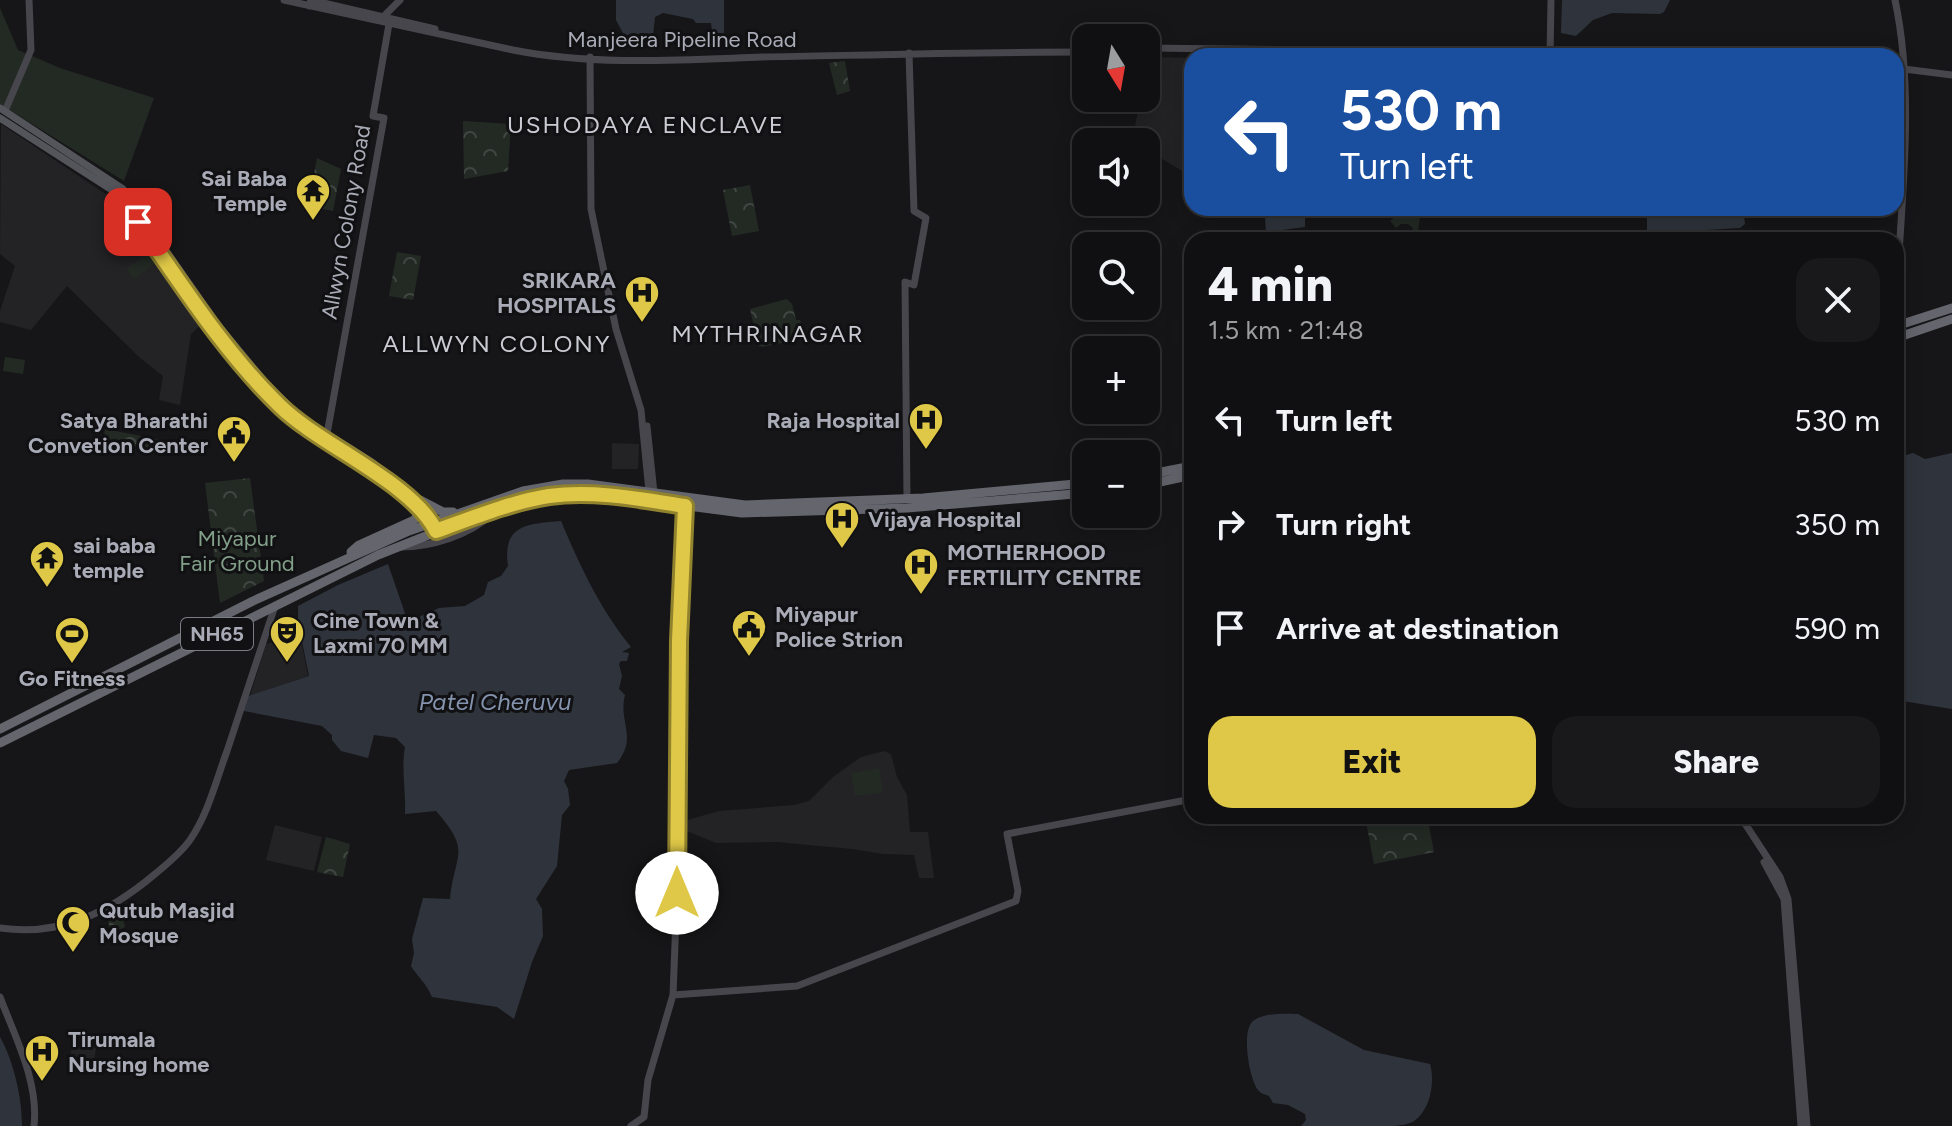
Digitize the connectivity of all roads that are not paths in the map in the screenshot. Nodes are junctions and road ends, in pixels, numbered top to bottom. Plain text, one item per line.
1 (29, 0) edge
2 (284, 0) edge
3 (401, 0) edge
4 (1551, 0) edge
5 (1895, 0) edge
6 (310, 3) edge
7 (384, 16) junction
8 (402, 20) junction
9 (389, 24) junction
10 (1550, 48) edge
11 (1899, 48) edge
12 (999, 50) junction
13 (1072, 50) edge
14 (1160, 50) edge
15 (1160, 50) edge
16 (1184, 50) edge
17 (1184, 51) edge
18 (909, 53) junction
19 (590, 59) junction
20 (1904, 69) edge
21 (1952, 75) edge
22 (2, 112) edge
23 (33, 135) junction
24 (1952, 308) edge
25 (1952, 319) edge
26 (1904, 323) edge
27 (1904, 335) edge
28 (327, 434) junction
29 (1184, 468) edge
30 (1160, 472) edge
31 (1184, 477) edge
32 (1160, 482) edge
33 (1072, 484) edge
34 (652, 492) junction
35 (1072, 494) edge
36 (907, 499) junction
37 (420, 505) junction
38 (685, 506) junction
39 (831, 507) junction
40 (464, 511) junction
41 (493, 512) junction
42 (439, 525) junction
43 (398, 547) junction
44 (342, 559) junction
45 (275, 606) junction
46 (0, 729) edge
47 (0, 743) edge
48 (1184, 801) edge
49 (1743, 824) edge
50 (1744, 824) edge
51 (0, 928) edge
52 (673, 995) junction
53 (0, 997) edge
54 (34, 1126) edge
55 (631, 1126) edge
56 (1804, 1126) edge

1 - 22 street
2 - 6 street, Manjeera Pipeline Road
3 - 7 street
3 - 8 street
4 - 10 street
5 - 11 street
6 - 7 street, Manjeera Pipeline Road
6 - 9 street, Manjeera Pipeline Road
7 - 8 street, Manjeera Pipeline Road
8 - 19 street, Manjeera Pipeline Road
9 - 19 street, Manjeera Pipeline Road
9 - 28 street, Allwyn Colony Road
12 - 13 street, Manjeera Pipeline Road
12 - 18 street, Manjeera Pipeline Road
12 - 19 street, Manjeera Pipeline Road
14 - 16 street
15 - 17 street
18 - 19 street, Manjeera Pipeline Road
18 - 36 street
19 - 34 street
20 - 21 street
22 - 23 main road
23 - 28 main road
23 - 37 main road
24 - 26 highway
25 - 27 highway
28 - 37 main road
29 - 30 highway
31 - 32 highway
33 - 36 highway, NH65
34 - 39 highway, NH65
34 - 40 highway, NH65
35 - 39 highway, NH65
36 - 39 highway, NH65
37 - 40 highway
37 - 42 main road
37 - 44 highway
38 - 39 highway, NH65
38 - 41 highway, NH65
38 - 52 street
40 - 42 highway, NH65
41 - 42 highway, NH65
41 - 43 street
42 - 43 highway, NH65
42 - 44 highway, NH65
43 - 45 highway, NH65
44 - 46 highway, NH65
45 - 47 highway, NH65
45 - 51 street
48 - 52 street
49 - 56 street
50 - 56 street
52 - 55 street
53 - 54 street

